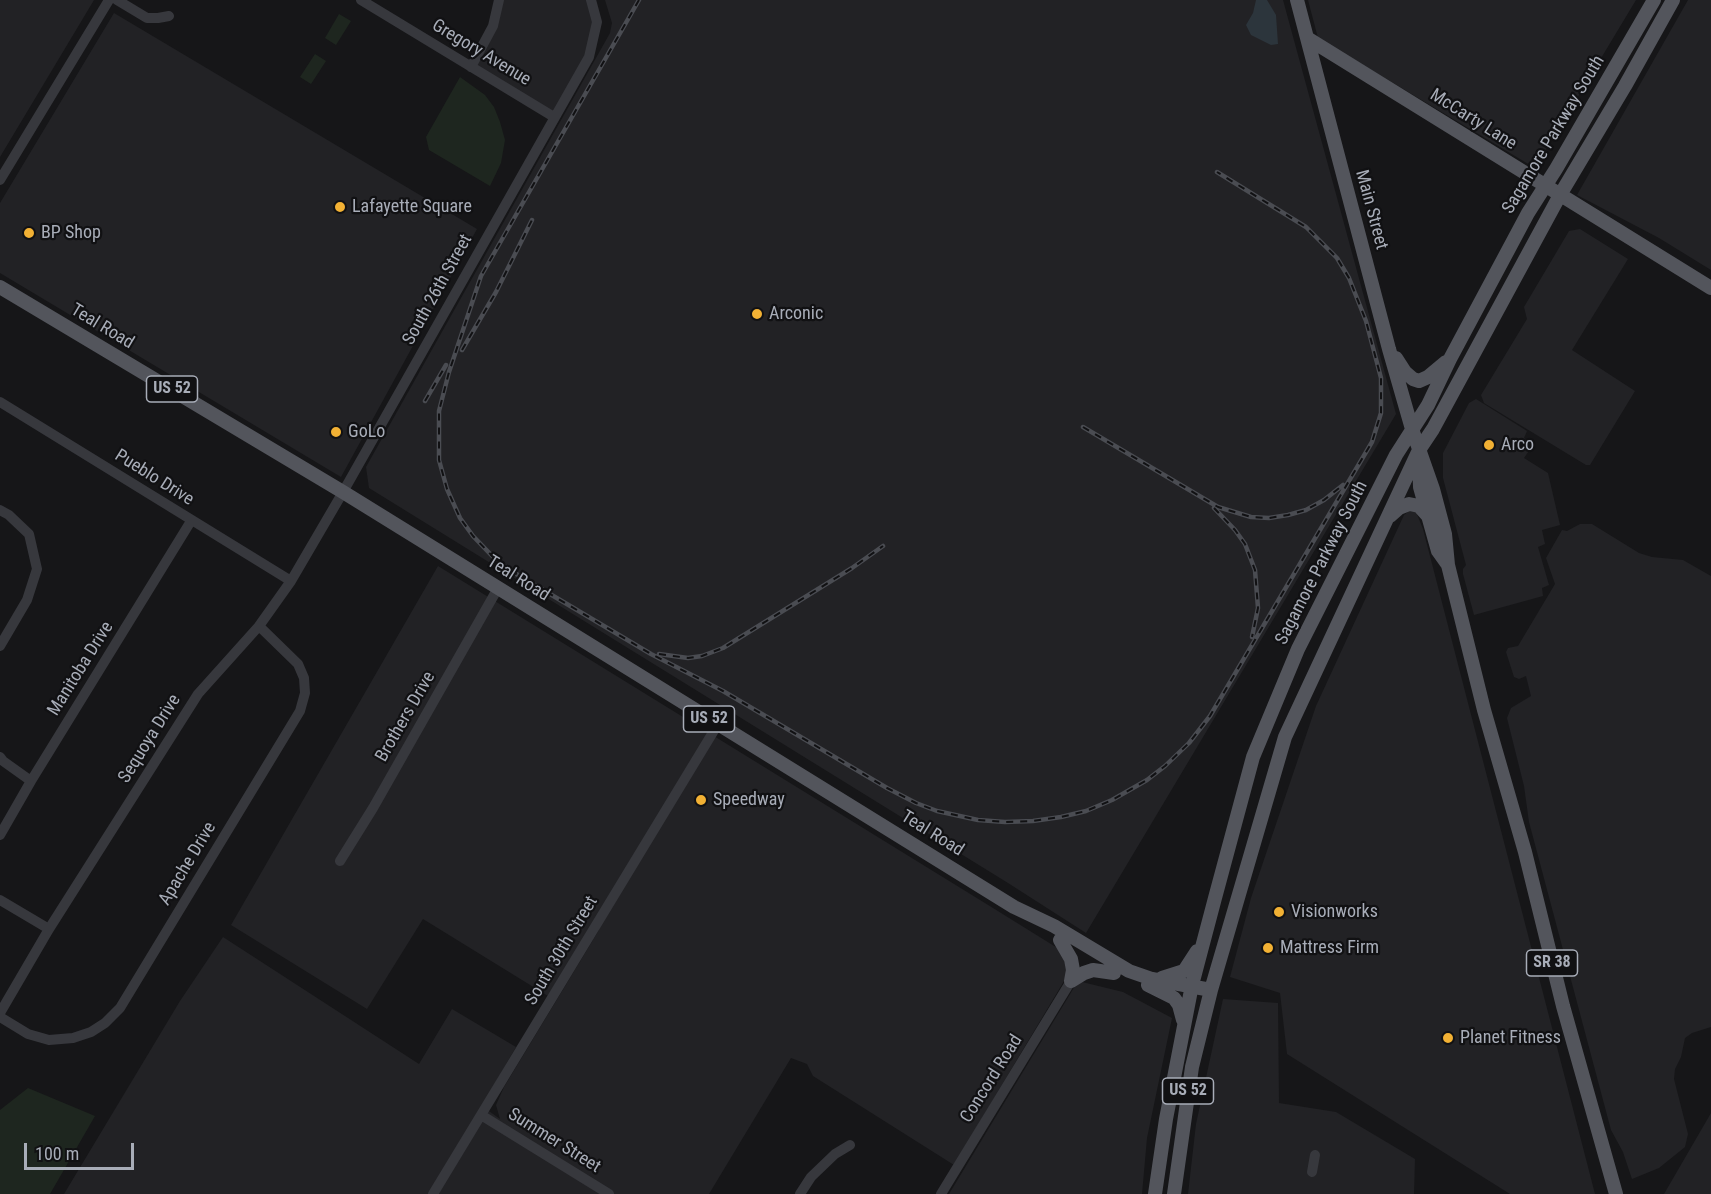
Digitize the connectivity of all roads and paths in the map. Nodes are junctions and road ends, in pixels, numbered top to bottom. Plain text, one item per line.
1 (109, 0) edge
2 (117, 0) edge
3 (361, 0) edge
4 (499, 0) edge
5 (591, 0) edge
6 (1297, 0) edge
7 (1654, 0) edge
8 (1673, 0) edge
9 (169, 16) dead end
10 (1308, 39) junction
11 (471, 67) junction
12 (554, 117) junction
13 (0, 180) edge
14 (1545, 186) junction
15 (1560, 195) junction
16 (1711, 288) edge
17 (1, 291) edge
18 (1389, 349) junction
19 (1450, 359) junction
20 (0, 402) edge
21 (1412, 429) junction
22 (1419, 450) junction
23 (343, 492) junction
24 (0, 510) edge
25 (1428, 516) junction
26 (191, 521) junction
27 (1385, 523) junction
28 (1448, 565) junction
29 (291, 581) junction
30 (498, 588) junction
31 (259, 626) junction
32 (0, 645) edge
33 (718, 724) junction
34 (0, 757) edge
35 (31, 781) junction
36 (0, 835) edge
37 (340, 861) dead end
38 (0, 900) edge
39 (1014, 907) junction
40 (49, 929) junction
41 (1206, 933) junction
42 (1059, 940) junction
43 (1114, 973) junction
44 (1071, 981) junction
45 (1150, 982) junction
46 (1192, 985) junction
47 (1211, 990) junction
48 (0, 1015) edge
49 (1184, 1025) junction
50 (482, 1115) junction
51 (850, 1145) dead end
52 (1315, 1155) dead end
53 (1312, 1172) dead end
54 (433, 1194) edge
55 (609, 1194) edge
56 (800, 1194) edge
57 (940, 1194) edge
58 (1155, 1194) edge
59 (1174, 1194) edge
60 (1616, 1194) edge

1 - 13 street
2 - 9 street
3 - 11 street, Gregory Avenue
4 - 11 street
5 - 12 street, South 26th Street
6 - 10 main road, Main Street
7 - 14 main road, Sagamore Parkway South
8 - 15 main road, Sagamore Parkway South
10 - 14 main road, McCarty Lane
10 - 18 main road, Main Street
11 - 12 street, Gregory Avenue
12 - 23 street, South 26th Street
14 - 15 main road, McCarty Lane
14 - 19 main road, Sagamore Parkway South
15 - 16 main road, McCarty Lane
15 - 22 main road, Sagamore Parkway South
17 - 23 main road, Teal Road / US 52
18 - 19 main road
18 - 21 main road, Main Street
19 - 21 main road, Sagamore Parkway South
20 - 26 street, Pueblo Drive
21 - 22 main road, SR 38
21 - 41 main road, Sagamore Parkway South
22 - 25 main road, SR 38
22 - 27 main road, Sagamore Parkway South
22 - 28 main road, SR 38
23 - 29 street, Sequoya Drive
23 - 30 main road, Teal Road / US 52
24 - 32 street
25 - 27 main road
25 - 28 main road, SR 38
26 - 29 street, Pueblo Drive
26 - 35 street, Manitoba Drive
27 - 47 main road, Sagamore Parkway South
28 - 60 main road, SR 38
29 - 31 street, Sequoya Drive
30 - 33 main road, Teal Road / US 52
30 - 37 street, Brothers Drive
31 - 40 street, Sequoya Drive
31 - 48 street, Apache Drive
33 - 39 main road, Teal Road / US 52
33 - 50 street, South 30th Street
34 - 35 street
35 - 36 street, Manitoba Drive
38 - 40 street
39 - 42 main road, Teal Road / US 52
39 - 45 main road, Teal Road / US 52
40 - 48 street, Sequoya Drive
41 - 45 main road
41 - 46 main road, Sagamore Parkway South
42 - 43 main road, Teal Road / US 52
42 - 44 main road
43 - 44 main road
43 - 45 main road, Teal Road / US 52
44 - 57 street, Concord Road
45 - 46 main road, Teal Road / US 52
45 - 49 main road, US 52
46 - 47 main road, US 52
46 - 49 main road, Sagamore Parkway South
47 - 59 main road, Sagamore Parkway South / US 52
49 - 58 main road, Sagamore Parkway South / US 52
50 - 54 street, South 30th Street
50 - 55 street, Summer Street
51 - 56 street
52 - 53 street

